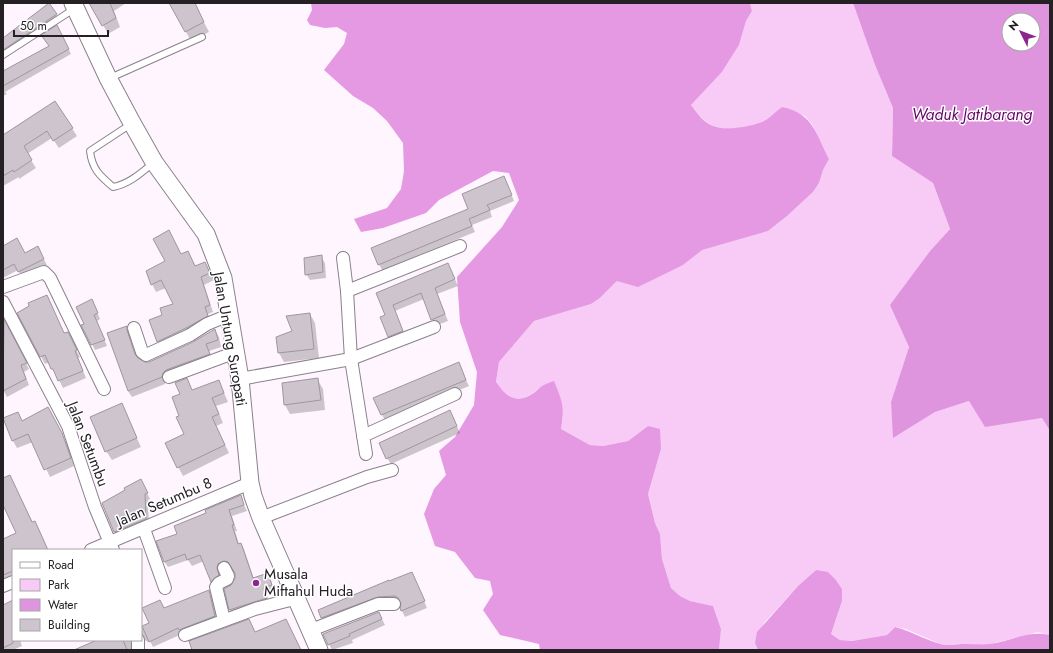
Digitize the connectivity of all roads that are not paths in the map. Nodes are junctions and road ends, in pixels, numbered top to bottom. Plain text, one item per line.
1 (74, 5) edge
2 (202, 37) dead end
3 (3, 55) edge
4 (108, 78) junction
5 (132, 123) junction
6 (154, 162) junction
7 (460, 246) dead end
8 (343, 258) dead end
9 (3, 287) edge
10 (347, 291) junction
11 (3, 302) edge
12 (229, 315) junction
13 (434, 326) dead end
14 (134, 328) dead end
15 (236, 352) junction
16 (351, 359) junction
17 (168, 377) dead end
18 (240, 379) junction
19 (104, 389) dead end
20 (455, 394) dead end
21 (363, 436) junction
22 (366, 454) dead end
23 (392, 470) dead end
24 (250, 483) junction
25 (261, 518) junction
26 (144, 529) junction
27 (112, 546) edge
28 (96, 549) edge
29 (224, 568) dead end
30 (165, 588) dead end
31 (298, 598) junction
32 (394, 604) dead end
33 (224, 620) junction
34 (311, 630) junction
35 (185, 635) dead end
36 (319, 650) edge

1 - 3 lane
1 - 4 main road, Jalan Untung Suropati
2 - 4 lane
4 - 5 main road, Jalan Untung Suropati
5 - 6 main road, Jalan Untung Suropati
5 - 6 lane
6 - 12 main road, Jalan Untung Suropati
7 - 10 street
8 - 10 street
9 - 19 street
10 - 16 street
11 - 27 street, Jalan Setumbu
12 - 14 street
12 - 15 main road, Jalan Untung Suropati
13 - 16 street
15 - 17 street
15 - 18 main road, Jalan Untung Suropati
16 - 18 street
16 - 21 street
18 - 24 main road, Jalan Untung Suropati
20 - 21 street
21 - 22 street
23 - 25 street
24 - 25 main road, Jalan Untung Suropati
24 - 26 street, Jalan Setumbu 8
25 - 31 main road, Jalan Untung Suropati
26 - 27 street, Jalan Setumbu 8
26 - 30 street
27 - 28 street, Jalan Setumbu 8
29 - 33 street
31 - 33 street
31 - 34 main road, Jalan Untung Suropati
32 - 34 street
33 - 35 street
34 - 36 main road, Jalan Untung Suropati

